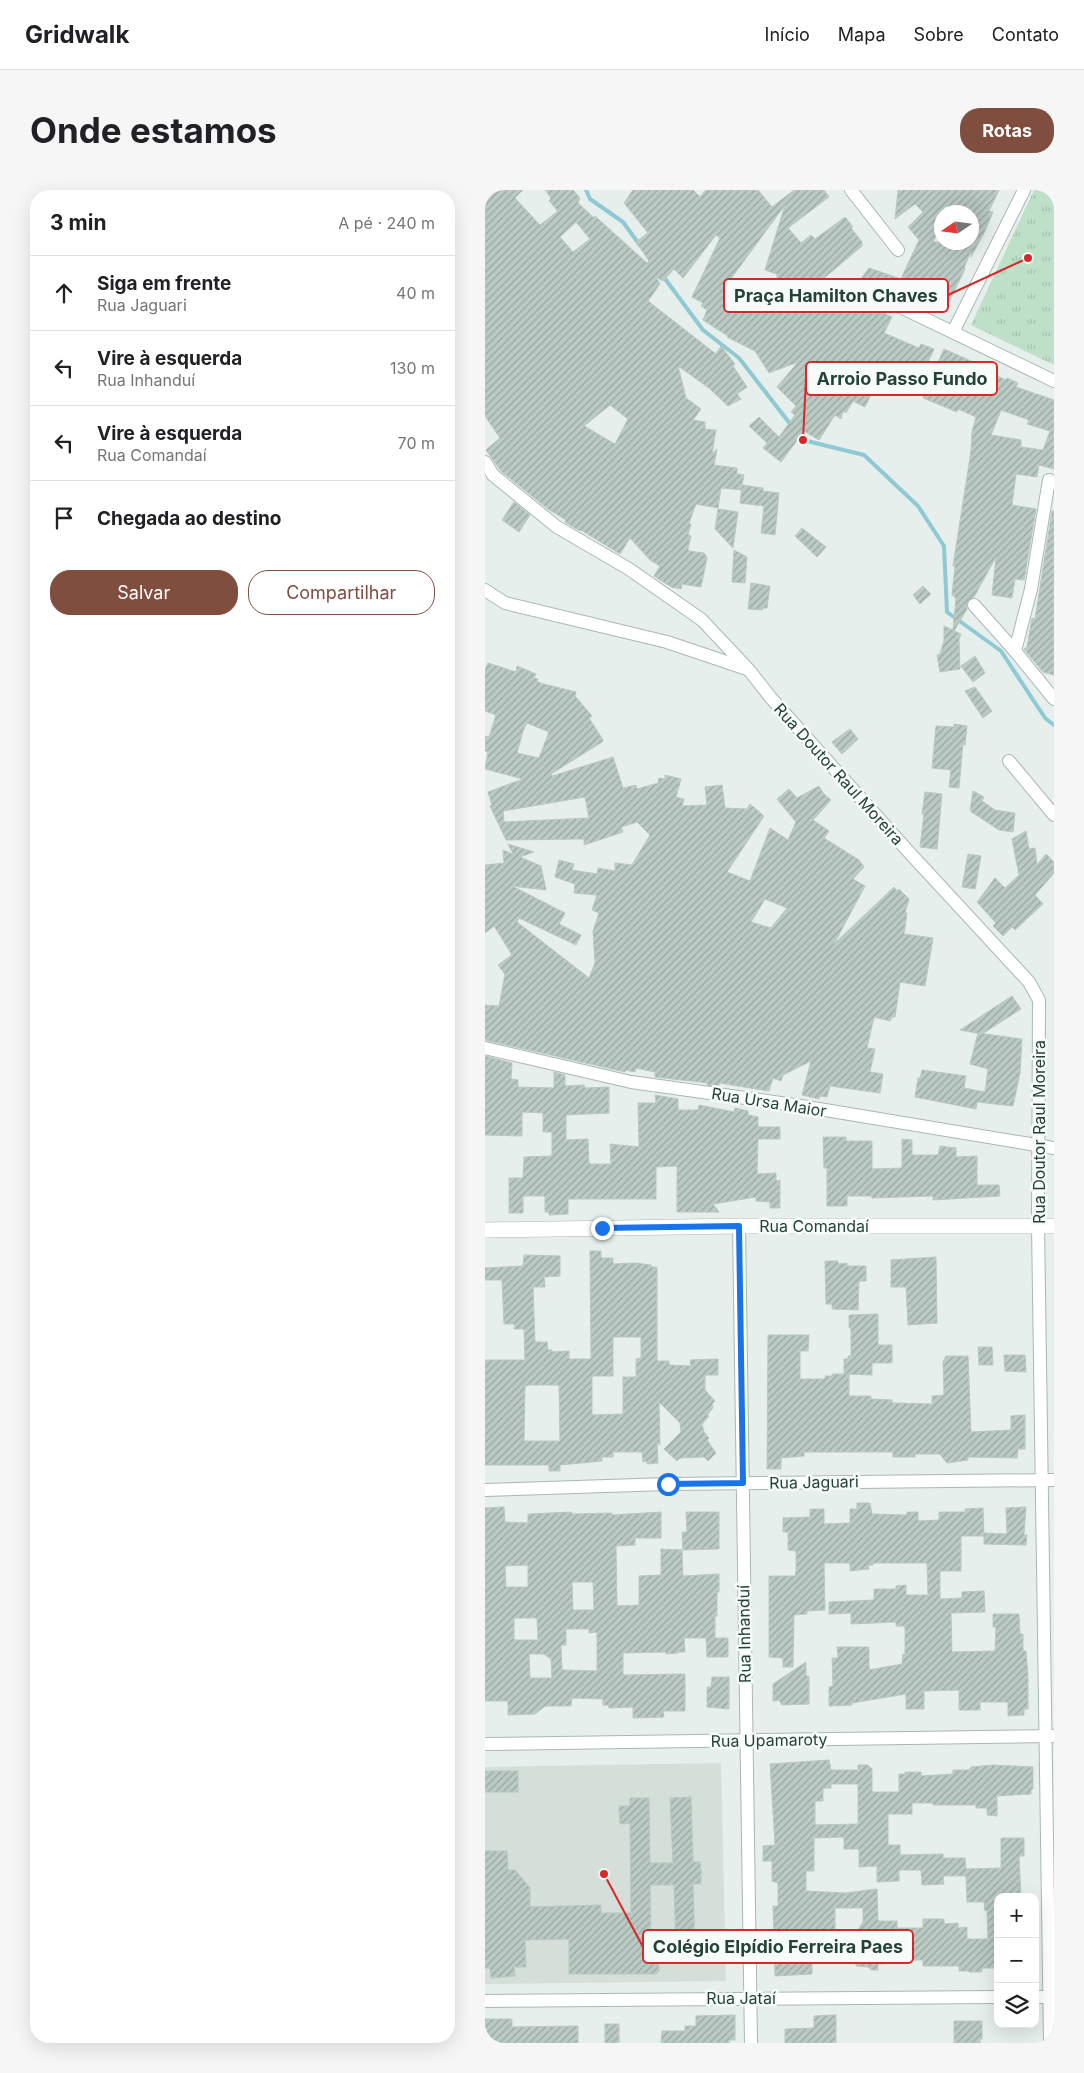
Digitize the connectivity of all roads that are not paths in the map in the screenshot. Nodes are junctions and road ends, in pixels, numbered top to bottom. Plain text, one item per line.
1 (1024, 190) edge
2 (857, 193) edge
3 (898, 250) dead end
4 (888, 301) dead end
5 (953, 332) junction
6 (1054, 382) edge
7 (485, 462) edge
8 (1049, 480) dead end
9 (485, 590) edge
10 (974, 605) dead end
11 (1015, 651) junction
12 (749, 670) junction
13 (1054, 699) edge
14 (1009, 761) dead end
15 (1054, 815) edge
16 (485, 1048) edge
17 (1038, 1145) junction
18 (1054, 1148) edge
19 (739, 1226) junction
20 (1038, 1226) junction
21 (1054, 1226) edge
22 (485, 1230) edge
23 (1048, 1480) edge
24 (743, 1483) junction
25 (485, 1490) edge
26 (1050, 1736) edge
27 (746, 1740) junction
28 (485, 1744) edge
29 (994, 1997) edge
30 (1039, 1997) edge
31 (1052, 1997) edge
32 (751, 1998) junction
33 (485, 2001) edge
34 (751, 2043) edge
35 (1050, 2043) edge

1 - 5 street
2 - 3 street
4 - 5 street
5 - 6 street
7 - 12 street, Rua Doutor Raul Moreira
8 - 11 street
9 - 12 street
10 - 11 street
11 - 13 street
12 - 17 street, Rua Doutor Raul Moreira
14 - 15 street
16 - 17 street, Rua Ursa Maior
17 - 18 street, Rua Ursa Maior
17 - 20 street, Rua Doutor Raul Moreira
19 - 20 street, Rua Comandaí
19 - 22 street, Rua Comandaí
19 - 24 street, Rua Inhanduí
20 - 21 street, Rua Comandaí
20 - 23 street, Rua Doutor Raul Moreira
23 - 24 street, Rua Jaguari
23 - 26 street, Rua Doutor Raul Moreira
24 - 25 street, Rua Jaguari
24 - 27 street, Rua Inhanduí
26 - 27 street, Rua Upamaroty
26 - 31 street, Rua Doutor Raul Moreira
27 - 28 street, Rua Upamaroty
27 - 32 street, Rua Inhanduí
29 - 32 street, Rua Jataí
30 - 31 street
31 - 35 street, Rua Doutor Raul Moreira
32 - 33 street, Rua Jataí
32 - 34 street, Rua Inhanduí

